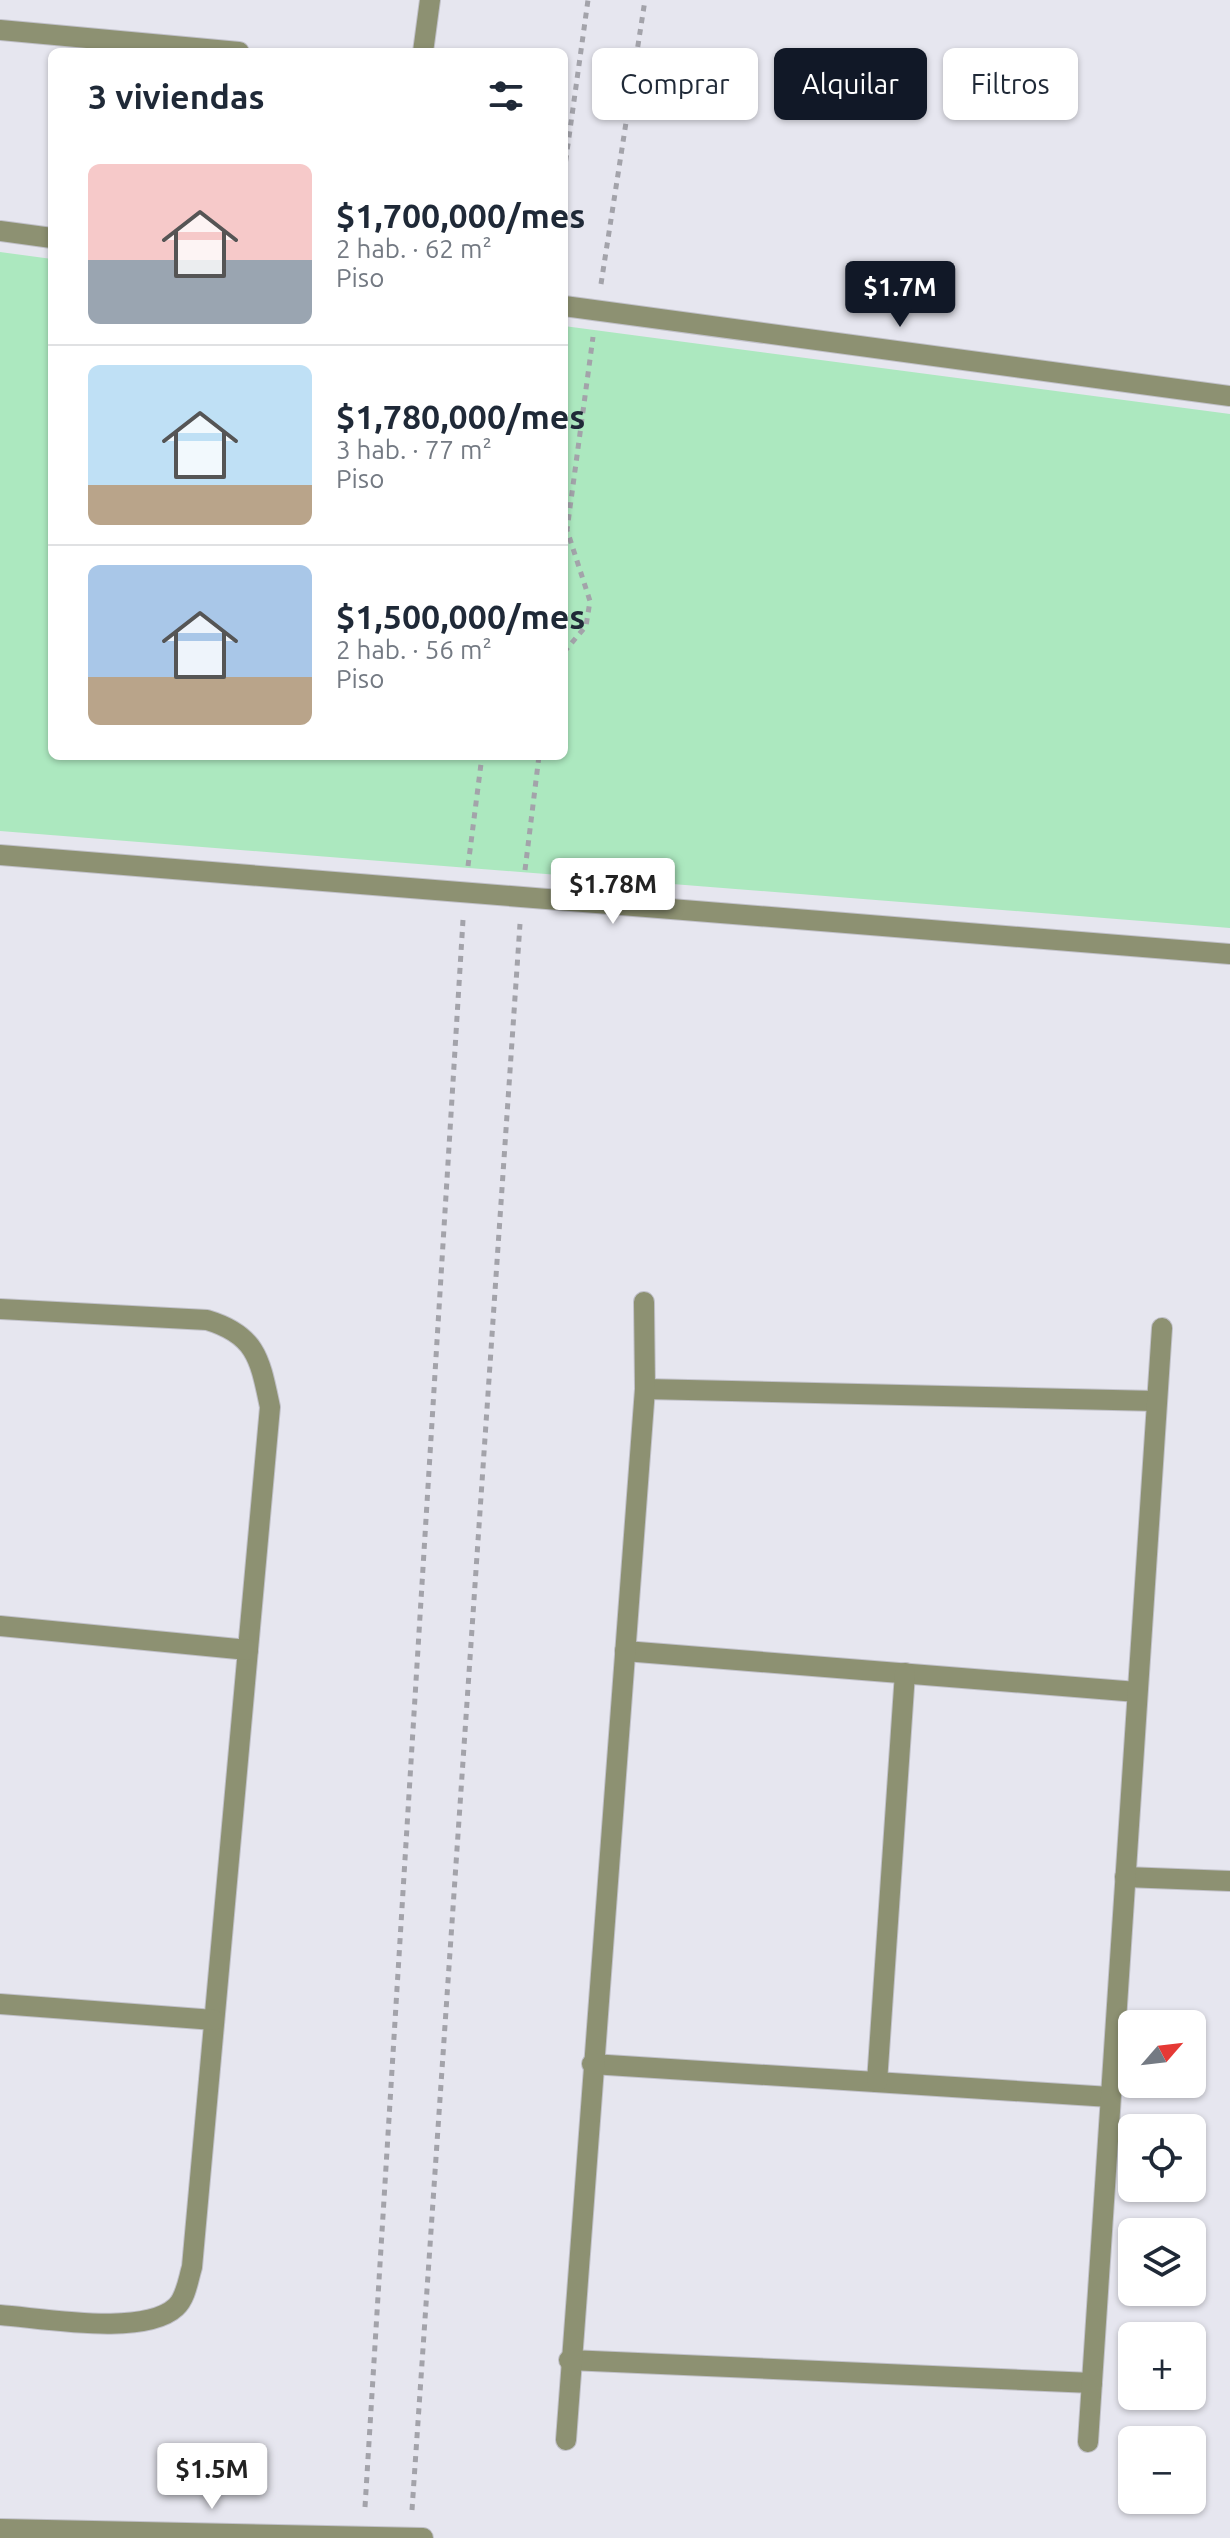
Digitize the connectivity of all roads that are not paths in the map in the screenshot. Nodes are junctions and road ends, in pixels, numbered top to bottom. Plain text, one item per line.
1 (430, 0) edge
2 (0, 30) edge
3 (196, 48) edge
4 (424, 48) edge
5 (0, 231) edge
6 (48, 237) edge
7 (568, 307) edge
8 (1230, 396) edge
9 (0, 855) edge
10 (1230, 954) edge
11 (644, 1302) dead end
12 (0, 1309) edge
13 (1162, 1328) dead end
14 (645, 1389) junction
15 (1156, 1401) junction
16 (0, 1626) edge
17 (248, 1650) junction
18 (625, 1651) junction
19 (905, 1673) junction
20 (1137, 1692) junction
21 (1125, 1877) junction
22 (1230, 1881) edge
23 (0, 2004) edge
24 (214, 2020) junction
25 (592, 2064) junction
26 (877, 2082) junction
27 (1110, 2097) junction
28 (0, 2315) edge
29 (569, 2360) junction
30 (1092, 2383) junction
31 (566, 2440) dead end
32 (1088, 2442) dead end
33 (0, 2529) edge
34 (363, 2537) edge
35 (410, 2538) edge
36 (423, 2538) edge

1 - 4 street
2 - 3 street
5 - 6 street
7 - 8 street
9 - 10 street
11 - 14 street
12 - 17 street
13 - 15 street
14 - 15 street
14 - 18 street
15 - 20 street
16 - 17 street
17 - 24 street
18 - 19 street
18 - 25 street
19 - 20 street
19 - 26 street
20 - 21 street
21 - 22 street
21 - 27 street
23 - 24 street
24 - 28 street
25 - 26 street
25 - 29 street
26 - 27 street
27 - 30 street
29 - 30 street
29 - 31 street
30 - 32 street
33 - 34 street
34 - 35 street
35 - 36 street

